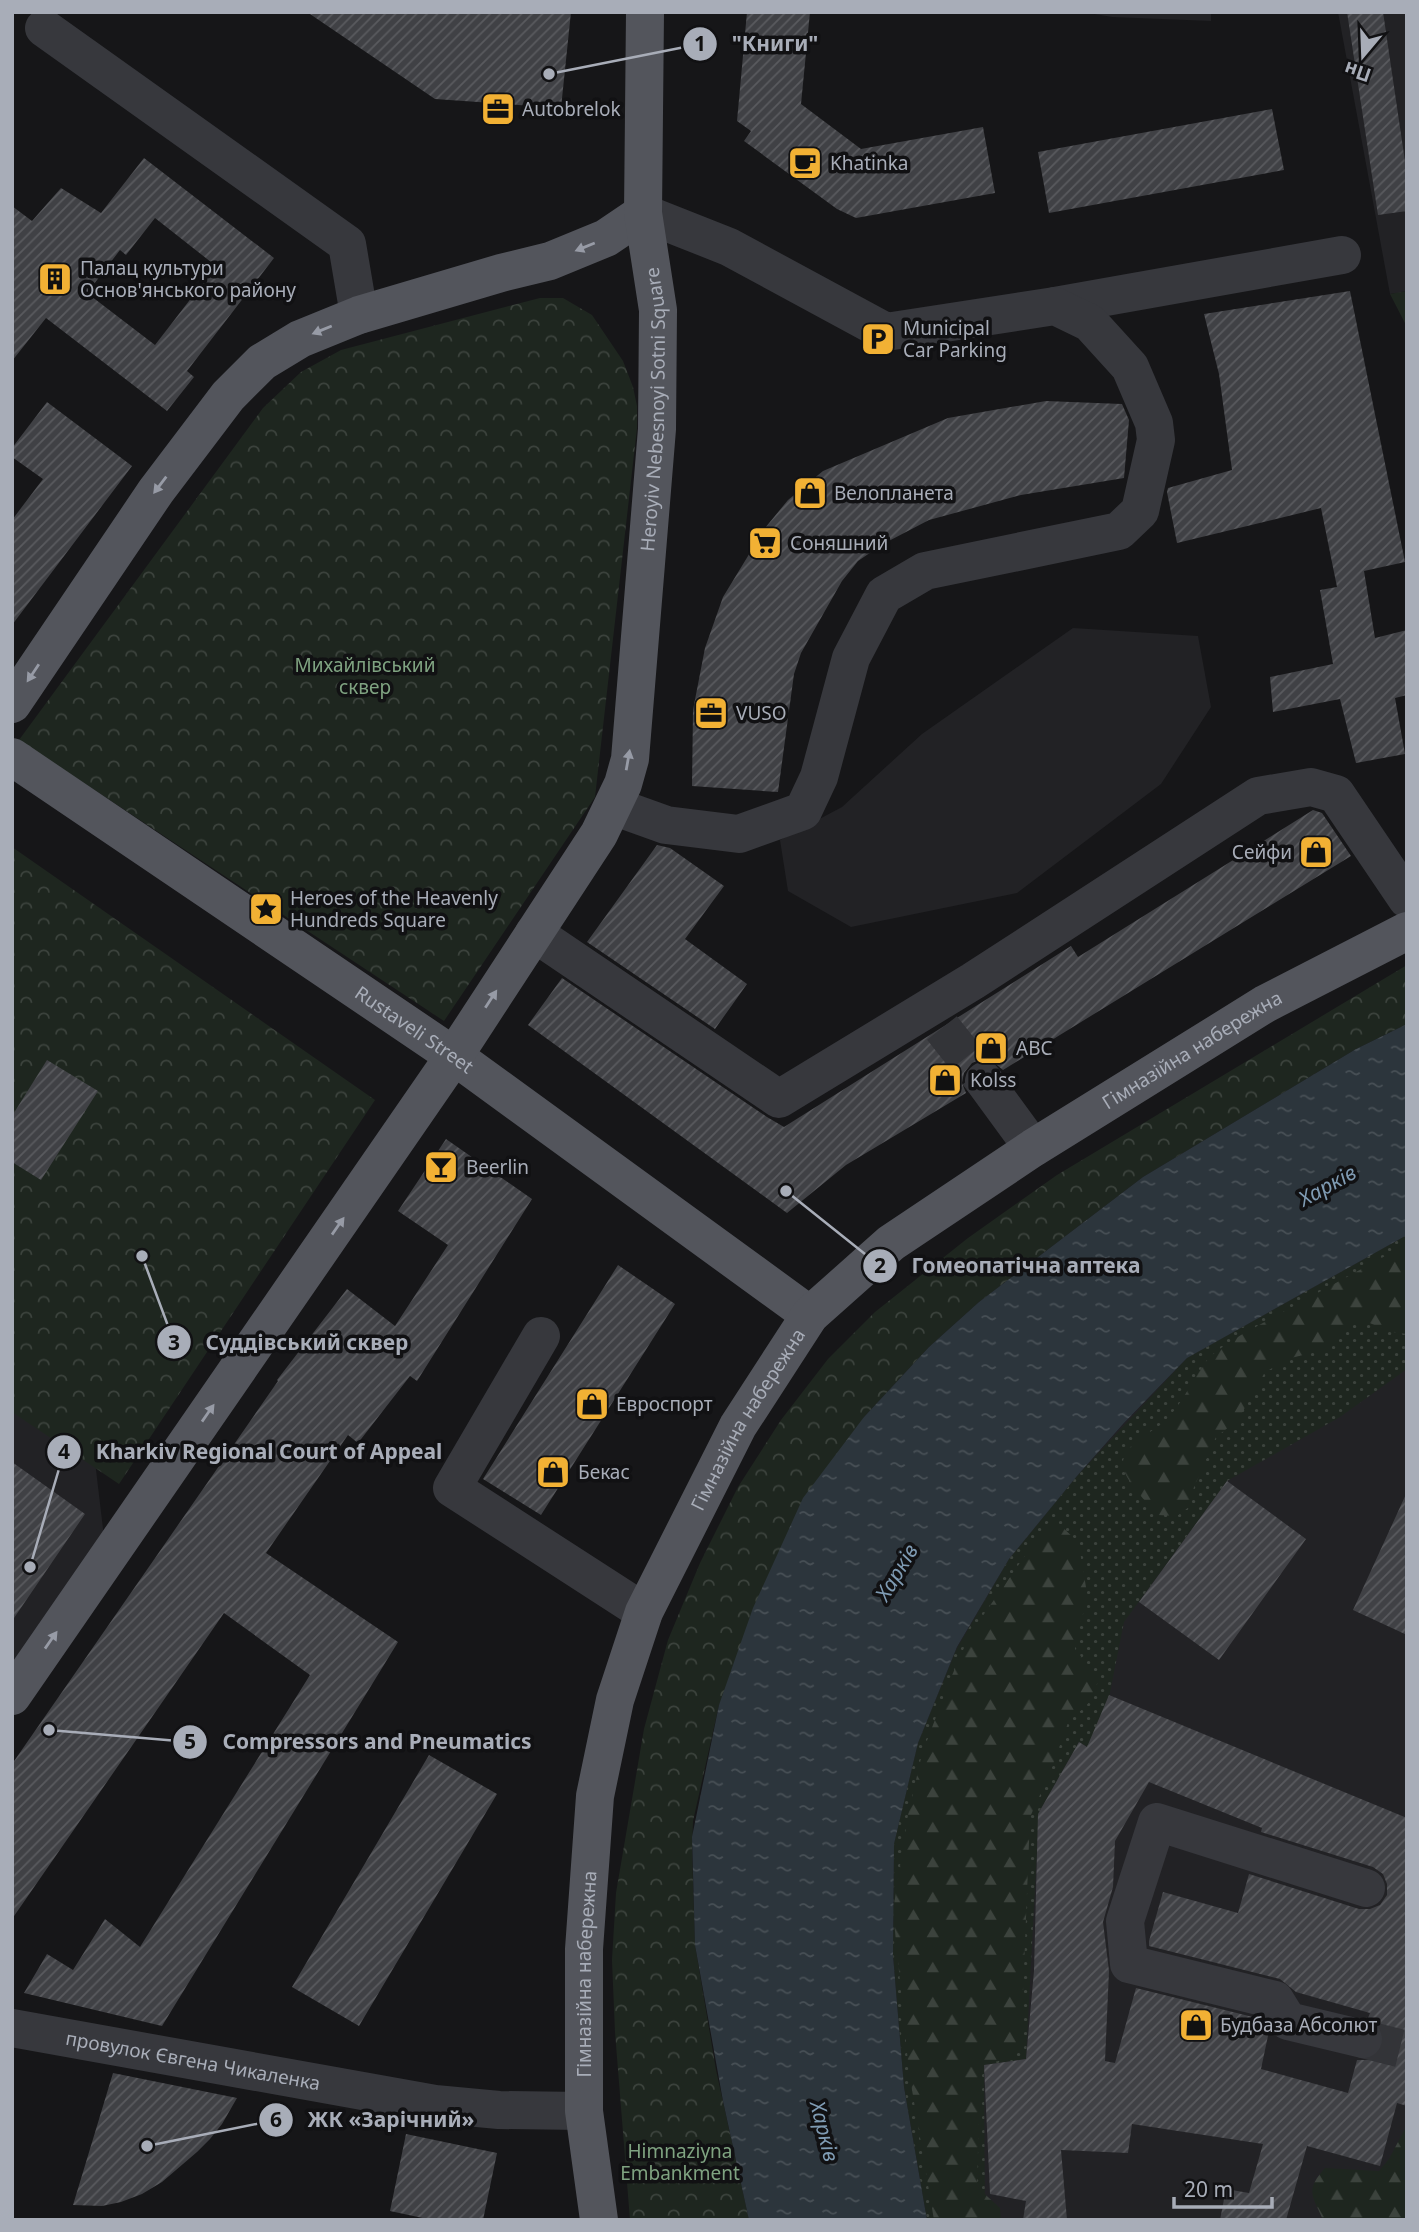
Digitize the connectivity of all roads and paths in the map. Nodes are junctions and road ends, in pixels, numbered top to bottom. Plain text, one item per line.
1 (645, 12) edge
2 (44, 28) dead end
3 (643, 213) junction
4 (1342, 255) dead end
5 (1055, 306) junction
6 (359, 315) junction
7 (12, 704) edge
8 (12, 757) edge
9 (613, 806) junction
10 (1407, 899) edge
11 (1407, 931) edge
12 (534, 933) junction
13 (454, 1056) junction
14 (985, 1082) tunnel mouth
15 (1033, 1148) junction
16 (810, 1315) junction
17 (541, 1336) dead end
18 (644, 1612) junction
19 (12, 1696) edge
20 (1366, 1888) dead end
21 (12, 2028) edge
22 (1363, 2039) tunnel mouth
23 (584, 2111) junction
24 (599, 2220) edge

1 - 3 main road, Heroyiv Nebesnoyi Sotni Square
2 - 6 lane
3 - 5 lane
3 -> 6 main road
9 -> 3 main road, Heroyiv Nebesnoyi Sotni Square
4 - 5 lane
5 - 9 lane
6 -> 7 main road
8 - 13 main road, Rustaveli Street
9 - 12 main road, Heroyiv Nebesnoyi Sotni Square
10 - 12 lane
11 - 15 main road, Гімназійна набережна
13 -> 12 main road, Heroyiv Nebesnoyi Sotni Square
13 - 16 main road, Rustaveli Street
19 -> 13 main road, Heroyiv Nebesnoyi Sotni Square
14 - 15 lane
15 - 16 main road, Гімназійна набережна
16 - 18 main road, Гімназійна набережна
17 - 18 lane
18 - 23 main road, Гімназійна набережна
20 - 22 lane
21 - 23 lane, провулок Євгена Чикаленка
23 - 24 main road, Гімназійна набережна

